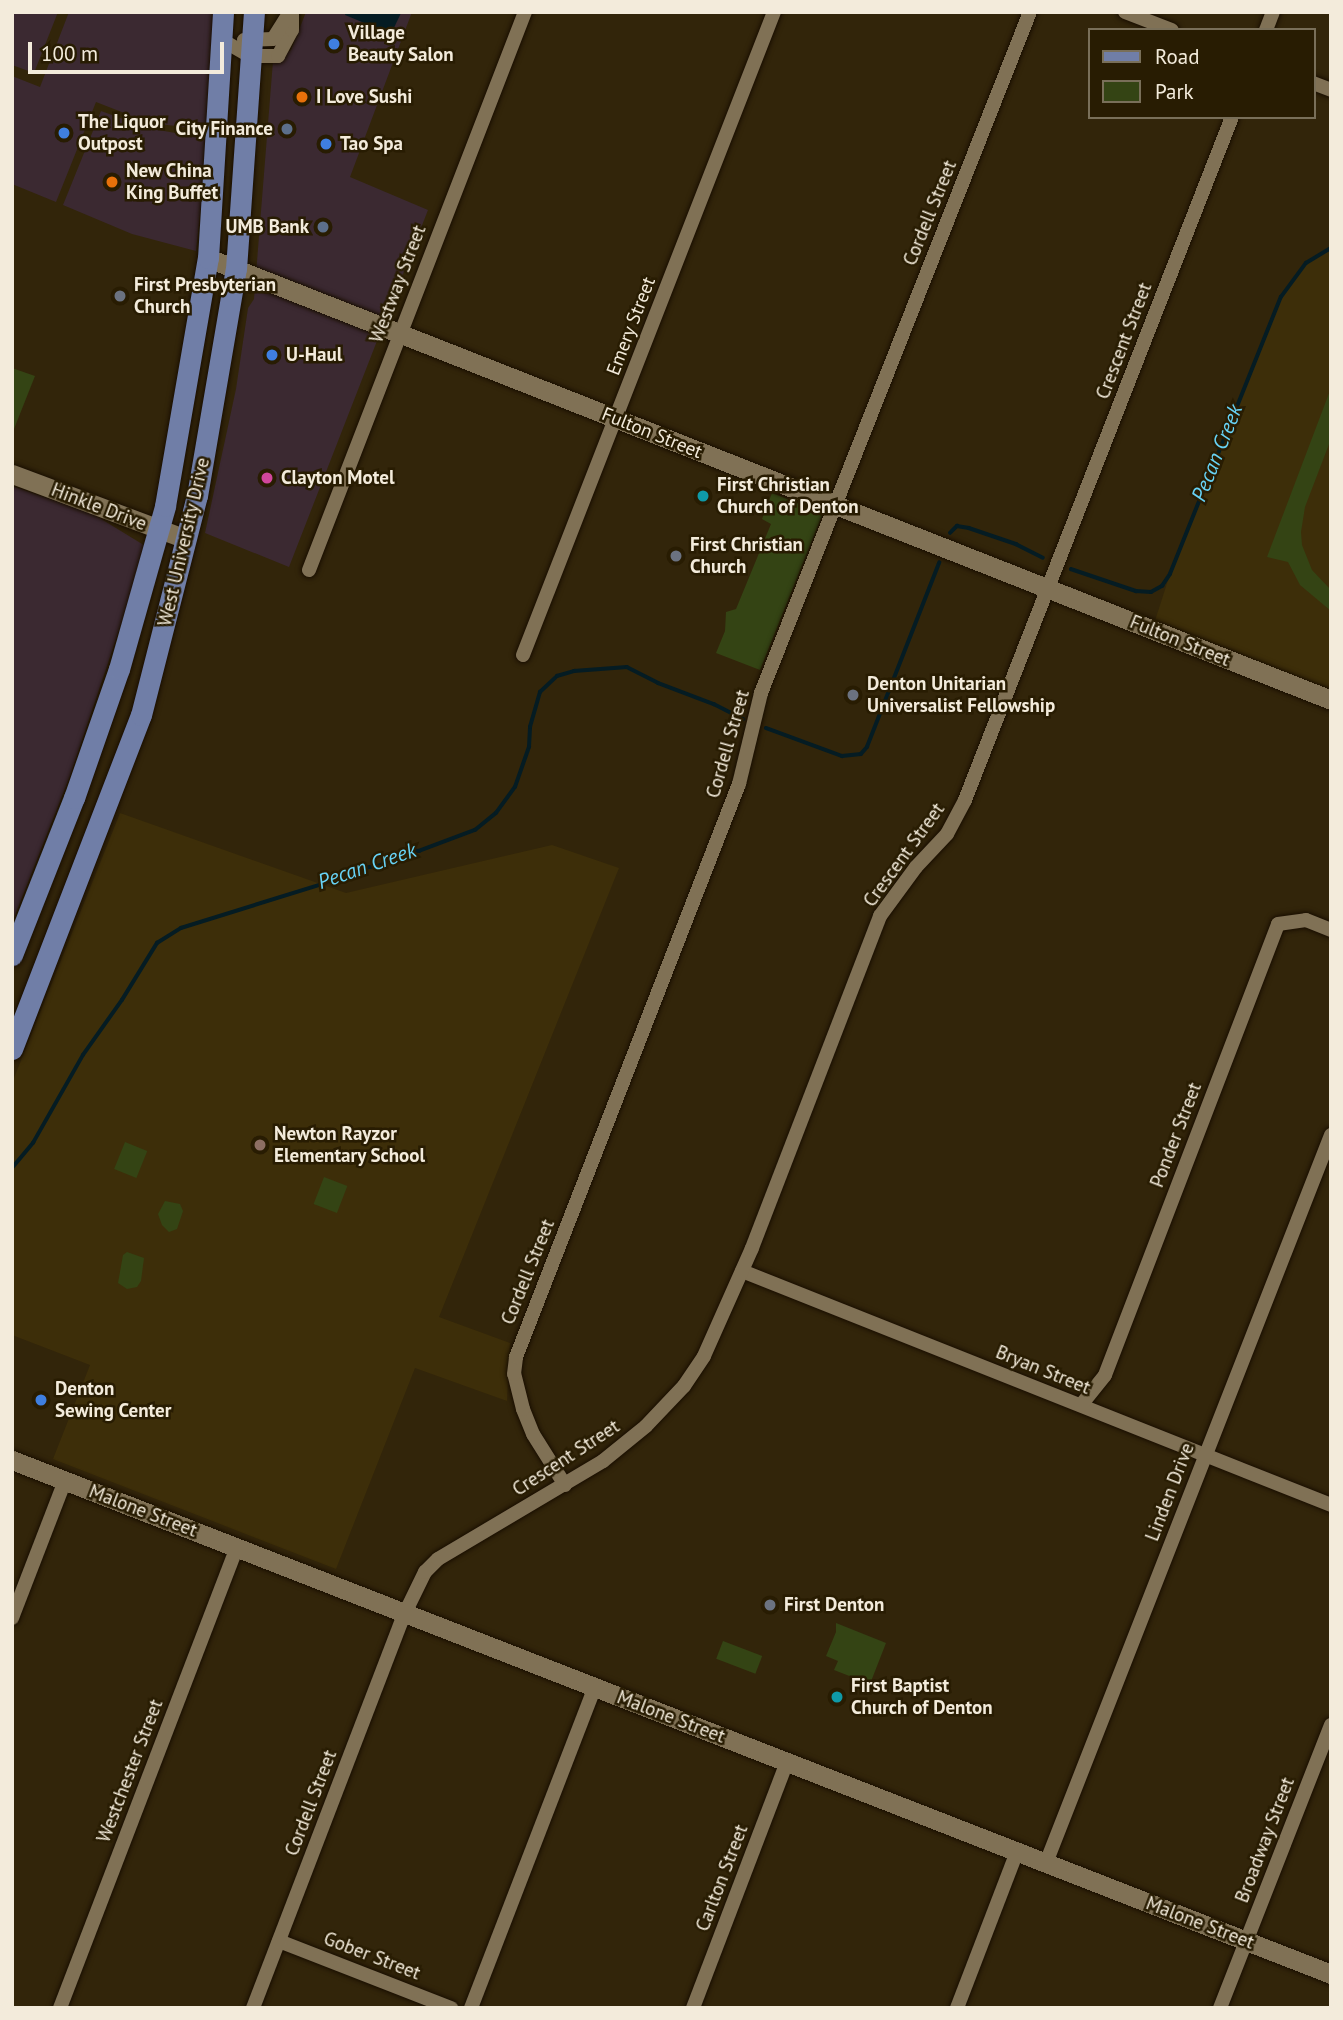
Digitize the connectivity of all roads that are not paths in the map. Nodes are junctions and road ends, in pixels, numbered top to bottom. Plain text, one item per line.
1 (223, 12) edge
2 (254, 12) edge
3 (291, 12) edge
4 (525, 12) edge
5 (774, 12) edge
6 (1030, 12) edge
7 (1125, 12) edge
8 (1167, 28) edge
9 (222, 40) junction
10 (251, 48) junction
11 (1231, 119) edge
12 (208, 258) junction
13 (236, 269) junction
14 (399, 333) junction
15 (615, 418) junction
16 (12, 474) edge
17 (836, 505) junction
18 (159, 529) junction
19 (186, 539) junction
20 (309, 570) dead end
21 (1048, 589) junction
22 (523, 655) dead end
23 (1331, 700) edge
24 (1331, 930) edge
25 (12, 954) edge
26 (16, 1026) edge
27 (12, 1049) edge
28 (1331, 1135) edge
29 (742, 1271) junction
30 (1081, 1405) junction
31 (1205, 1455) junction
32 (12, 1460) edge
33 (65, 1481) junction
34 (565, 1485) junction
35 (1331, 1505) edge
36 (237, 1548) junction
37 (405, 1613) junction
38 (12, 1618) edge
39 (595, 1687) junction
40 (1331, 1725) edge
41 (787, 1762) junction
42 (1017, 1852) junction
43 (1046, 1863) junction
44 (279, 1941) junction
45 (1246, 1941) junction
46 (1331, 1974) edge
47 (60, 2008) edge
48 (253, 2008) edge
49 (451, 2008) edge
50 (471, 2008) edge
51 (692, 2008) edge
52 (957, 2008) edge
53 (1220, 2008) edge

1 - 9 main road, West University Drive
2 - 10 main road, West University Drive
3 - 10 street
4 - 14 street, Westway Street
5 - 15 street, Emery Street
6 - 17 street, Cordell Street
7 - 8 street
9 - 10 street
9 - 12 main road, West University Drive
10 - 13 main road, West University Drive
11 - 21 street, Crescent Street
12 - 13 street, Fulton Street
12 - 18 main road, West University Drive
13 - 14 street, Fulton Street
13 - 19 main road, West University Drive
14 - 15 street, Fulton Street
14 - 20 street, Westway Street
15 - 17 street, Fulton Street
15 - 22 street, Emery Street
16 - 18 street, Hinkle Drive
17 - 21 street, Fulton Street
17 - 34 street, Cordell Street
18 - 19 street, Hinkle Drive
18 - 25 main road, West University Drive
19 - 26 main road, West University Drive
21 - 23 street, Fulton Street
21 - 29 street, Crescent Street
24 - 30 street, Ponder Street
26 - 27 main road, West University Drive
28 - 31 street, Linden Drive
29 - 30 street, Bryan Street
29 - 34 street, Crescent Street
30 - 31 street, Bryan Street
31 - 35 street, Bryan Street
31 - 43 street, Linden Drive
32 - 33 street, Malone Street
33 - 36 street, Malone Street
33 - 38 street
34 - 37 street, Crescent Street
36 - 37 street, Malone Street
36 - 47 street, Westchester Street
37 - 39 street, Malone Street
37 - 44 street, Cordell Street
39 - 41 street, Malone Street
39 - 50 street
40 - 45 street, Broadway Street
41 - 42 street, Malone Street
41 - 51 street, Carlton Street
42 - 43 street, Malone Street
42 - 52 street
43 - 45 street, Malone Street
44 - 48 street, Cordell Street
44 - 49 street, Gober Street
45 - 46 street, Malone Street
45 - 53 street, Broadway Street

